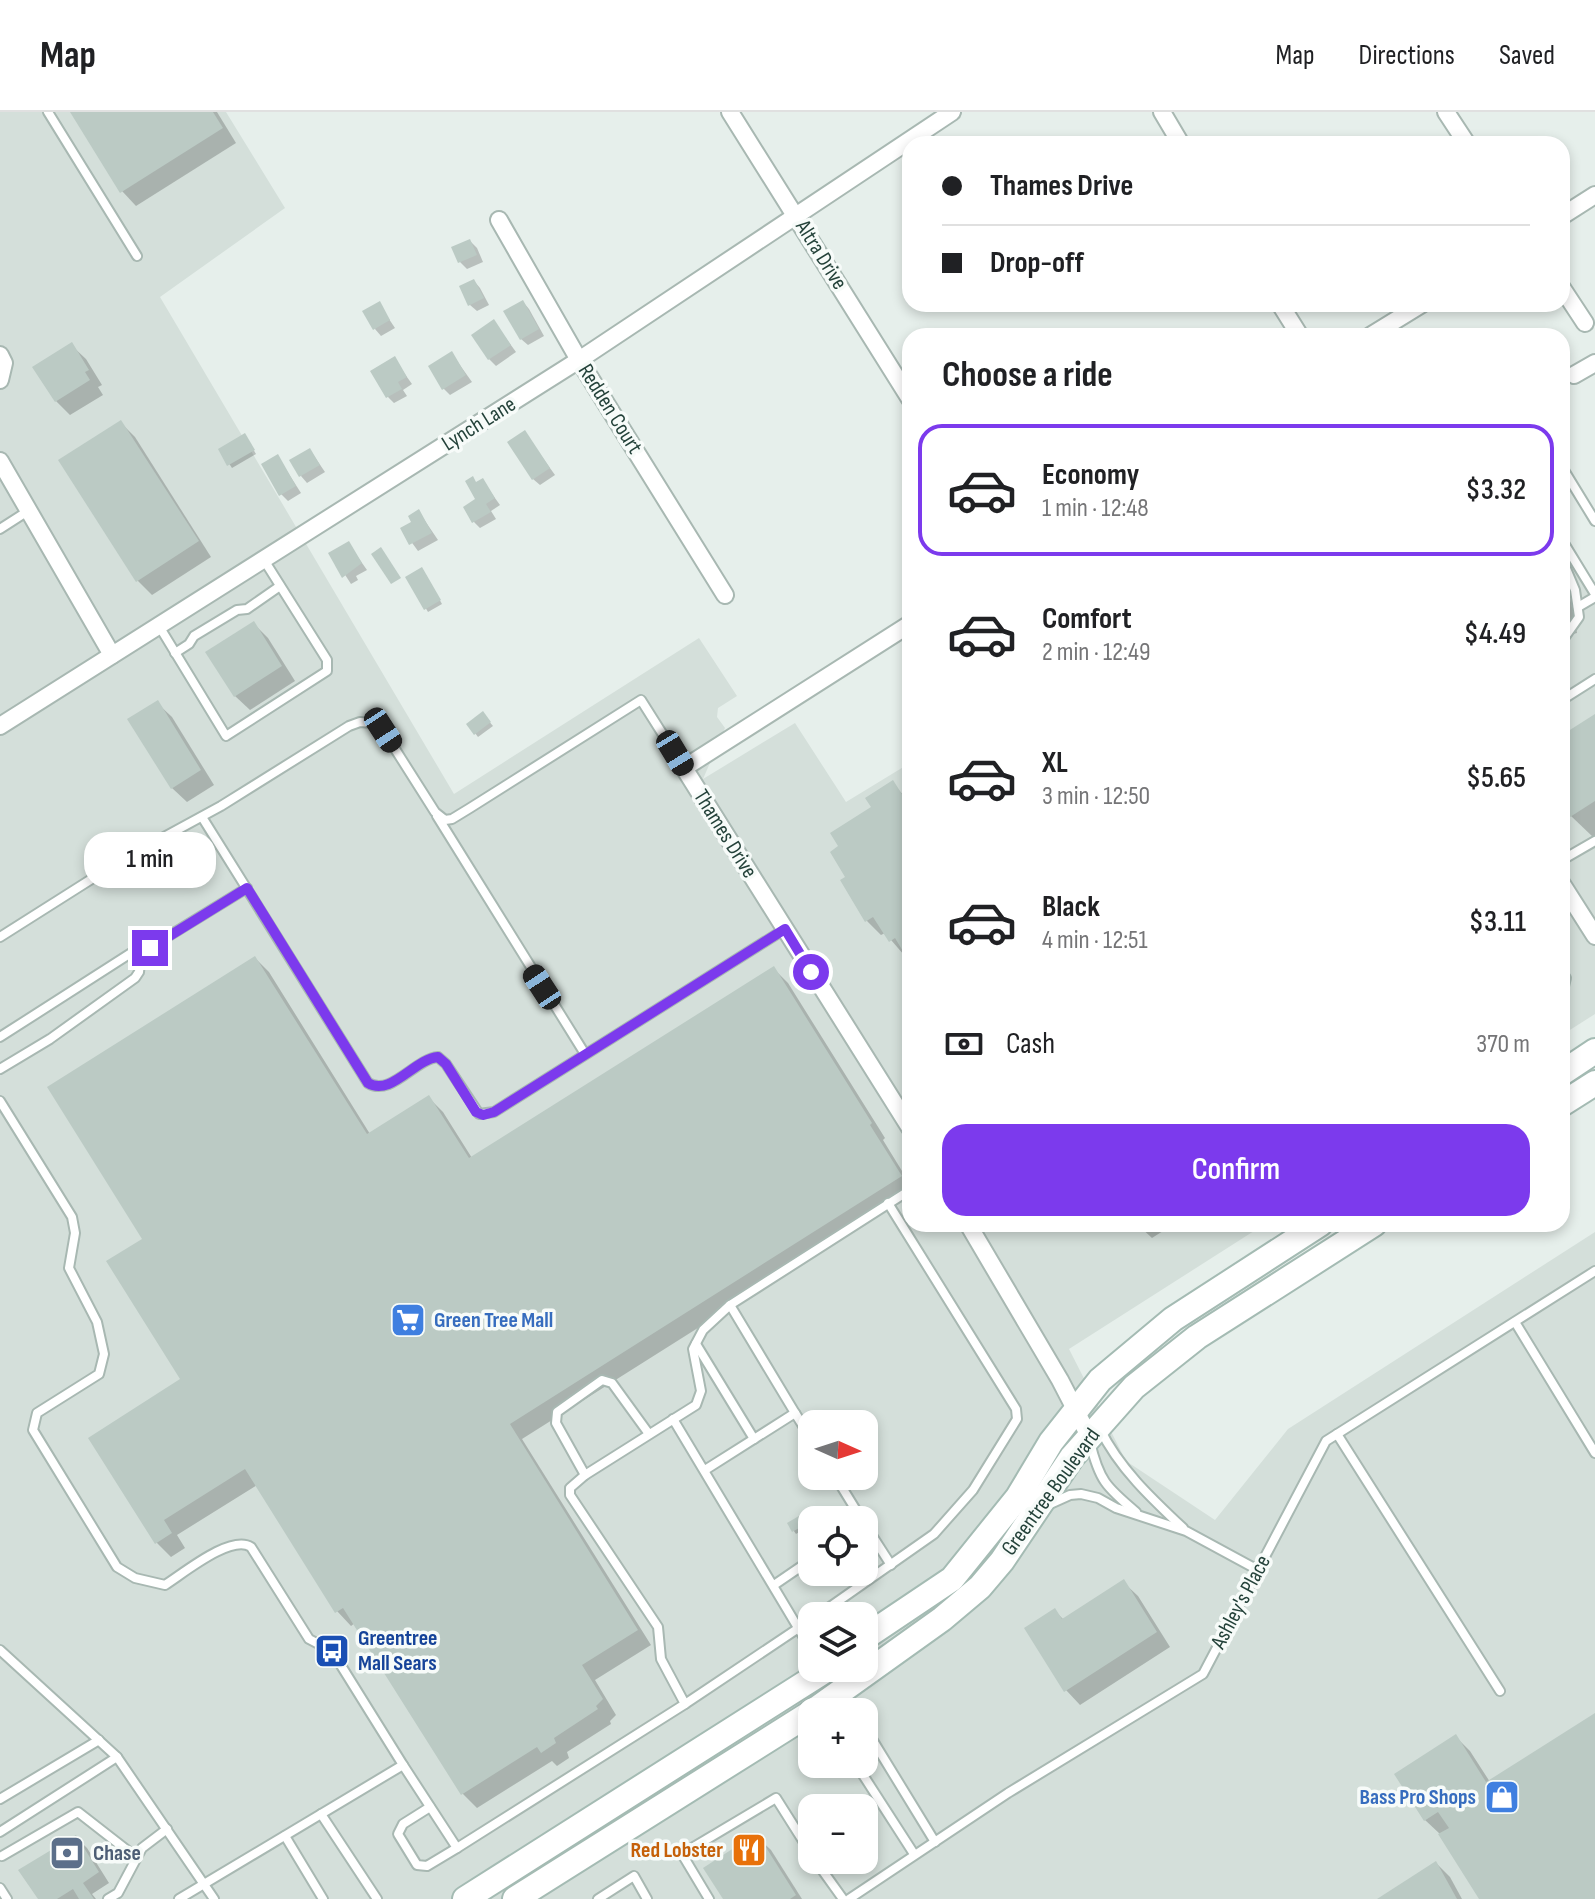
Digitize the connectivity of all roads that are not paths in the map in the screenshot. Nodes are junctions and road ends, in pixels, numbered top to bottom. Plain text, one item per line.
1 (48, 112) edge
2 (730, 112) edge
3 (952, 112) edge
4 (1162, 112) edge
5 (1446, 112) edge
6 (916, 136) edge
7 (1176, 136) edge
8 (1462, 136) edge
9 (902, 145) edge
10 (1595, 195) edge
11 (1570, 211) edge
12 (796, 216) junction
13 (499, 220) dead end
14 (137, 256) dead end
15 (1570, 300) edge
16 (1409, 312) edge
17 (1585, 323) dead end
18 (1383, 328) edge
19 (0, 355) edge
20 (579, 360) junction
21 (1595, 363) edge
22 (1574, 375) dead end
23 (0, 380) edge
24 (902, 386) edge
25 (0, 461) edge
26 (1570, 480) edge
27 (28, 510) junction
28 (1595, 521) edge
29 (0, 529) edge
30 (1570, 554) edge
31 (264, 560) junction
32 (1570, 578) edge
33 (280, 586) junction
34 (725, 595) dead end
35 (1595, 596) edge
36 (1578, 607) junction
37 (159, 626) junction
38 (902, 629) edge
39 (1570, 630) edge
40 (175, 653) junction
41 (112, 655) junction
42 (1595, 679) edge
43 (1570, 695) edge
44 (0, 726) edge
45 (684, 768) junction
46 (435, 812) junction
47 (202, 817) junction
48 (1595, 841) edge
49 (1570, 855) edge
50 (247, 888) junction
51 (1570, 897) edge
52 (785, 929) junction
53 (1595, 936) edge
54 (0, 937) edge
55 (141, 953) junction
56 (0, 1037) edge
57 (1595, 1051) edge
58 (585, 1054) junction
59 (1570, 1068) edge
60 (0, 1069) edge
61 (1595, 1083) edge
62 (1570, 1099) edge
63 (0, 1101) edge
64 (902, 1115) edge
65 (902, 1195) edge
66 (888, 1203) junction
67 (902, 1226) edge
68 (906, 1232) edge
69 (973, 1232) edge
70 (1308, 1232) edge
71 (1361, 1232) edge
72 (1595, 1271) edge
73 (730, 1305) junction
74 (1515, 1322) junction
75 (696, 1344) junction
76 (1074, 1410) junction
77 (795, 1413) junction
78 (798, 1418) edge
79 (673, 1419) junction
80 (1094, 1431) junction
81 (649, 1434) junction
82 (1337, 1434) junction
83 (754, 1439) junction
84 (1595, 1453) edge
85 (705, 1470) junction
86 (585, 1475) junction
87 (1033, 1515) junction
88 (1139, 1515) junction
89 (1186, 1531) junction
90 (878, 1544) edge
91 (891, 1565) junction
92 (798, 1569) edge
93 (1258, 1570) junction
94 (774, 1585) junction
95 (837, 1602) edge
96 (798, 1629) joint
97 (878, 1629) edge
98 (1, 1652) edge
99 (822, 1688) edge
100 (1500, 1691) dead end
101 (685, 1704) junction
102 (99, 1740) junction
103 (878, 1749) edge
104 (117, 1757) junction
105 (403, 1765) junction
106 (865, 1778) edge
107 (0, 1799) edge
108 (430, 1807) junction
109 (321, 1814) junction
110 (167, 1829) junction
111 (0, 1832) edge
112 (798, 1833) edge
113 (285, 1836) junction
114 (935, 1842) junction
115 (457, 1848) junction
116 (914, 1854) junction
117 (1, 1857) edge
118 (137, 1858) junction
119 (826, 1874) edge
120 (205, 1884) junction
121 (0, 1888) edge
122 (7, 1899) edge
123 (108, 1899) edge
124 (179, 1899) edge
125 (214, 1899) edge
126 (323, 1899) edge
127 (377, 1899) edge
128 (465, 1899) edge
129 (515, 1899) edge
130 (598, 1899) edge
131 (647, 1899) edge
132 (709, 1899) edge
133 (846, 1899) edge

1 - 14 lane
2 - 12 street, Altra Drive
3 - 6 street, Lynch Lane
4 - 7 street
5 - 8 street
9 - 12 street, Lynch Lane
10 - 11 street
12 - 20 street, Lynch Lane
12 - 24 street, Altra Drive
13 - 20 street, Redden Court
15 - 17 street
16 - 18 street
19 - 23 street
20 - 31 street, Lynch Lane
20 - 34 street, Redden Court
21 - 22 street
25 - 27 street
26 - 28 lane
27 - 29 lane
27 - 41 street
30 - 35 lane
31 - 33 lane
31 - 37 street, Lynch Lane
32 - 36 lane
33 - 40 lane
33 - 40 lane
35 - 36 lane
36 - 39 lane
37 - 40 lane
37 - 41 street, Lynch Lane
38 - 45 street, Thames Drive
41 - 44 street, Lynch Lane
42 - 43 lane
45 - 46 lane
45 - 52 street, Thames Drive
46 - 47 lane
46 - 58 lane
47 - 50 lane
47 - 54 lane
48 - 49 lane
50 - 55 lane
50 - 58 lane
51 - 53 street
52 - 58 lane
52 - 64 street, Thames Drive
55 - 56 lane
55 - 60 lane
57 - 59 main road
61 - 62 main road
63 - 105 lane
65 - 66 lane
66 - 67 lane
66 - 73 lane
68 - 91 lane
69 - 76 street
70 - 76 main road, Greentree Boulevard
71 - 80 main road, Greentree Boulevard
72 - 74 lane, Ashley's Place
73 - 75 lane
73 - 77 lane
74 - 82 lane, Ashley's Place
74 - 84 lane
75 - 79 lane
75 - 83 lane
76 - 80 street
76 - 97 main road, Greentree Boulevard
77 - 78 lane
77 - 83 lane
79 - 81 lane
79 - 85 lane
80 - 87 main road, Greentree Boulevard
80 - 88 lane
80 - 89 lane
81 - 86 lane
81 - 86 lane
82 - 93 lane, Ashley's Place
82 - 100 lane
83 - 85 lane
85 - 94 lane
86 - 101 lane
87 - 88 lane
87 - 99 main road, Greentree Boulevard
88 - 89 lane
89 - 93 lane
90 - 91 lane
91 - 95 lane
92 - 94 lane
93 - 114 lane, Ashley's Place
94 - 96 lane
96 - 101 lane
98 - 102 lane
99 - 128 main road, Greentree Boulevard
99 - 129 main road, Greentree Boulevard
101 - 115 lane
102 - 104 lane
102 - 107 lane
103 - 114 lane
104 - 110 lane
104 - 111 lane
105 - 108 lane
105 - 109 lane
106 - 116 lane
108 - 115 lane
108 - 115 lane
109 - 113 lane
109 - 127 lane
110 - 118 lane
110 - 120 lane
112 - 132 lane
113 - 120 lane
113 - 126 lane
114 - 116 lane, Ashley's Place
116 - 133 lane, Ashley's Place
117 - 118 lane
118 - 123 lane
119 - 133 lane
120 - 124 lane
120 - 125 lane
121 - 122 lane
130 - 131 lane

